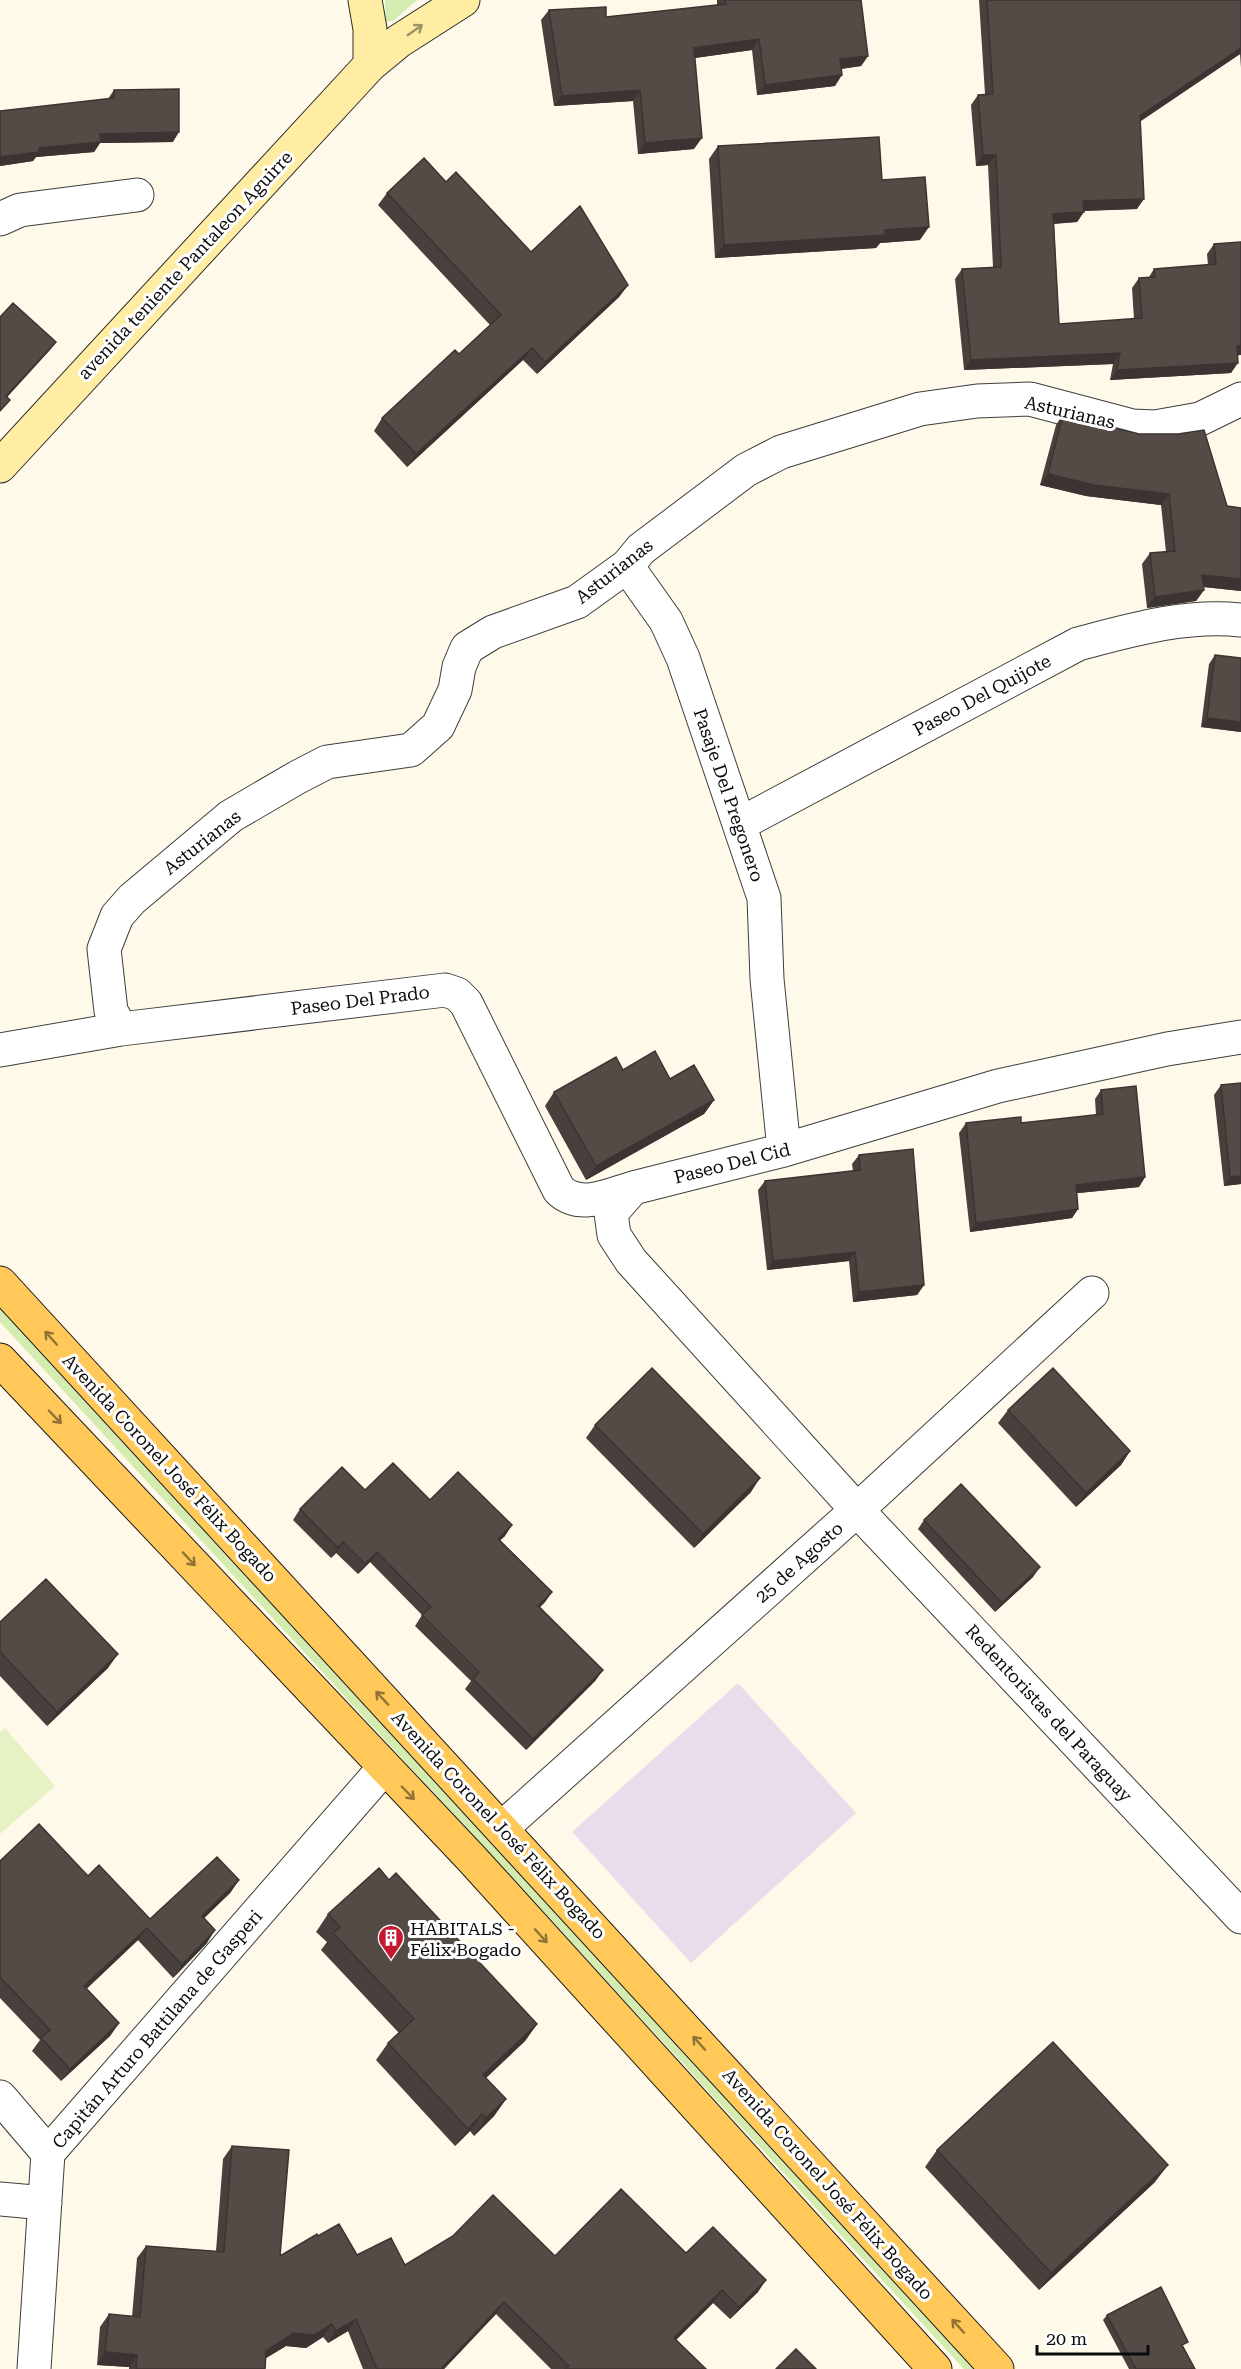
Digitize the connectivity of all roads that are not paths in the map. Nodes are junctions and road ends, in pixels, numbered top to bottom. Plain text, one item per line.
1 (365, 0) edge
2 (463, 0) edge
3 (370, 65) junction
4 (137, 195) dead end
5 (0, 219) edge
6 (1241, 399) edge
7 (0, 466) edge
8 (627, 566) junction
9 (1241, 620) edge
10 (740, 824) junction
11 (122, 1029) junction
12 (1241, 1037) edge
13 (0, 1050) edge
14 (784, 1150) junction
15 (633, 1188) junction
16 (0, 1283) edge
17 (1092, 1293) dead end
18 (0, 1360) edge
19 (857, 1510) junction
20 (384, 1768) junction
21 (502, 1828) junction
22 (1241, 1917) edge
23 (0, 2097) edge
24 (48, 2153) junction
25 (0, 2199) edge
26 (45, 2203) junction
27 (34, 2369) edge
28 (935, 2369) edge
29 (997, 2369) edge

1 - 3 main road
3 -> 2 main road, avenida teniente Pantaleon Aguirre
3 - 7 main road, avenida teniente Pantaleon Aguirre
4 - 5 street
6 - 8 street, Asturianas
8 - 10 street, Pasaje Del Pregonero
8 - 11 street, Asturianas
9 - 10 street, Paseo Del Quijote
10 - 14 street, Pasaje Del Pregonero
11 - 13 street, Paseo Del Prado
11 - 15 street, Paseo Del Prado
12 - 14 street, Paseo Del Cid
14 - 15 street, Paseo Del Cid
15 - 19 street
21 -> 16 main road, Avenida Coronel José Félix Bogado
17 - 19 street, 25 de Agosto
18 -> 20 main road
19 - 21 street, 25 de Agosto
19 - 22 street, Redentoristas del Paraguay
20 - 24 street, Capitán Arturo Battilana de Gasperi
20 -> 28 main road
29 -> 21 main road, Avenida Coronel José Félix Bogado
23 - 24 street
24 - 26 street, Capitán Arturo Battilana de Gasperi
25 - 26 street
26 - 27 street, Capitán Arturo Battilana de Gasperi

